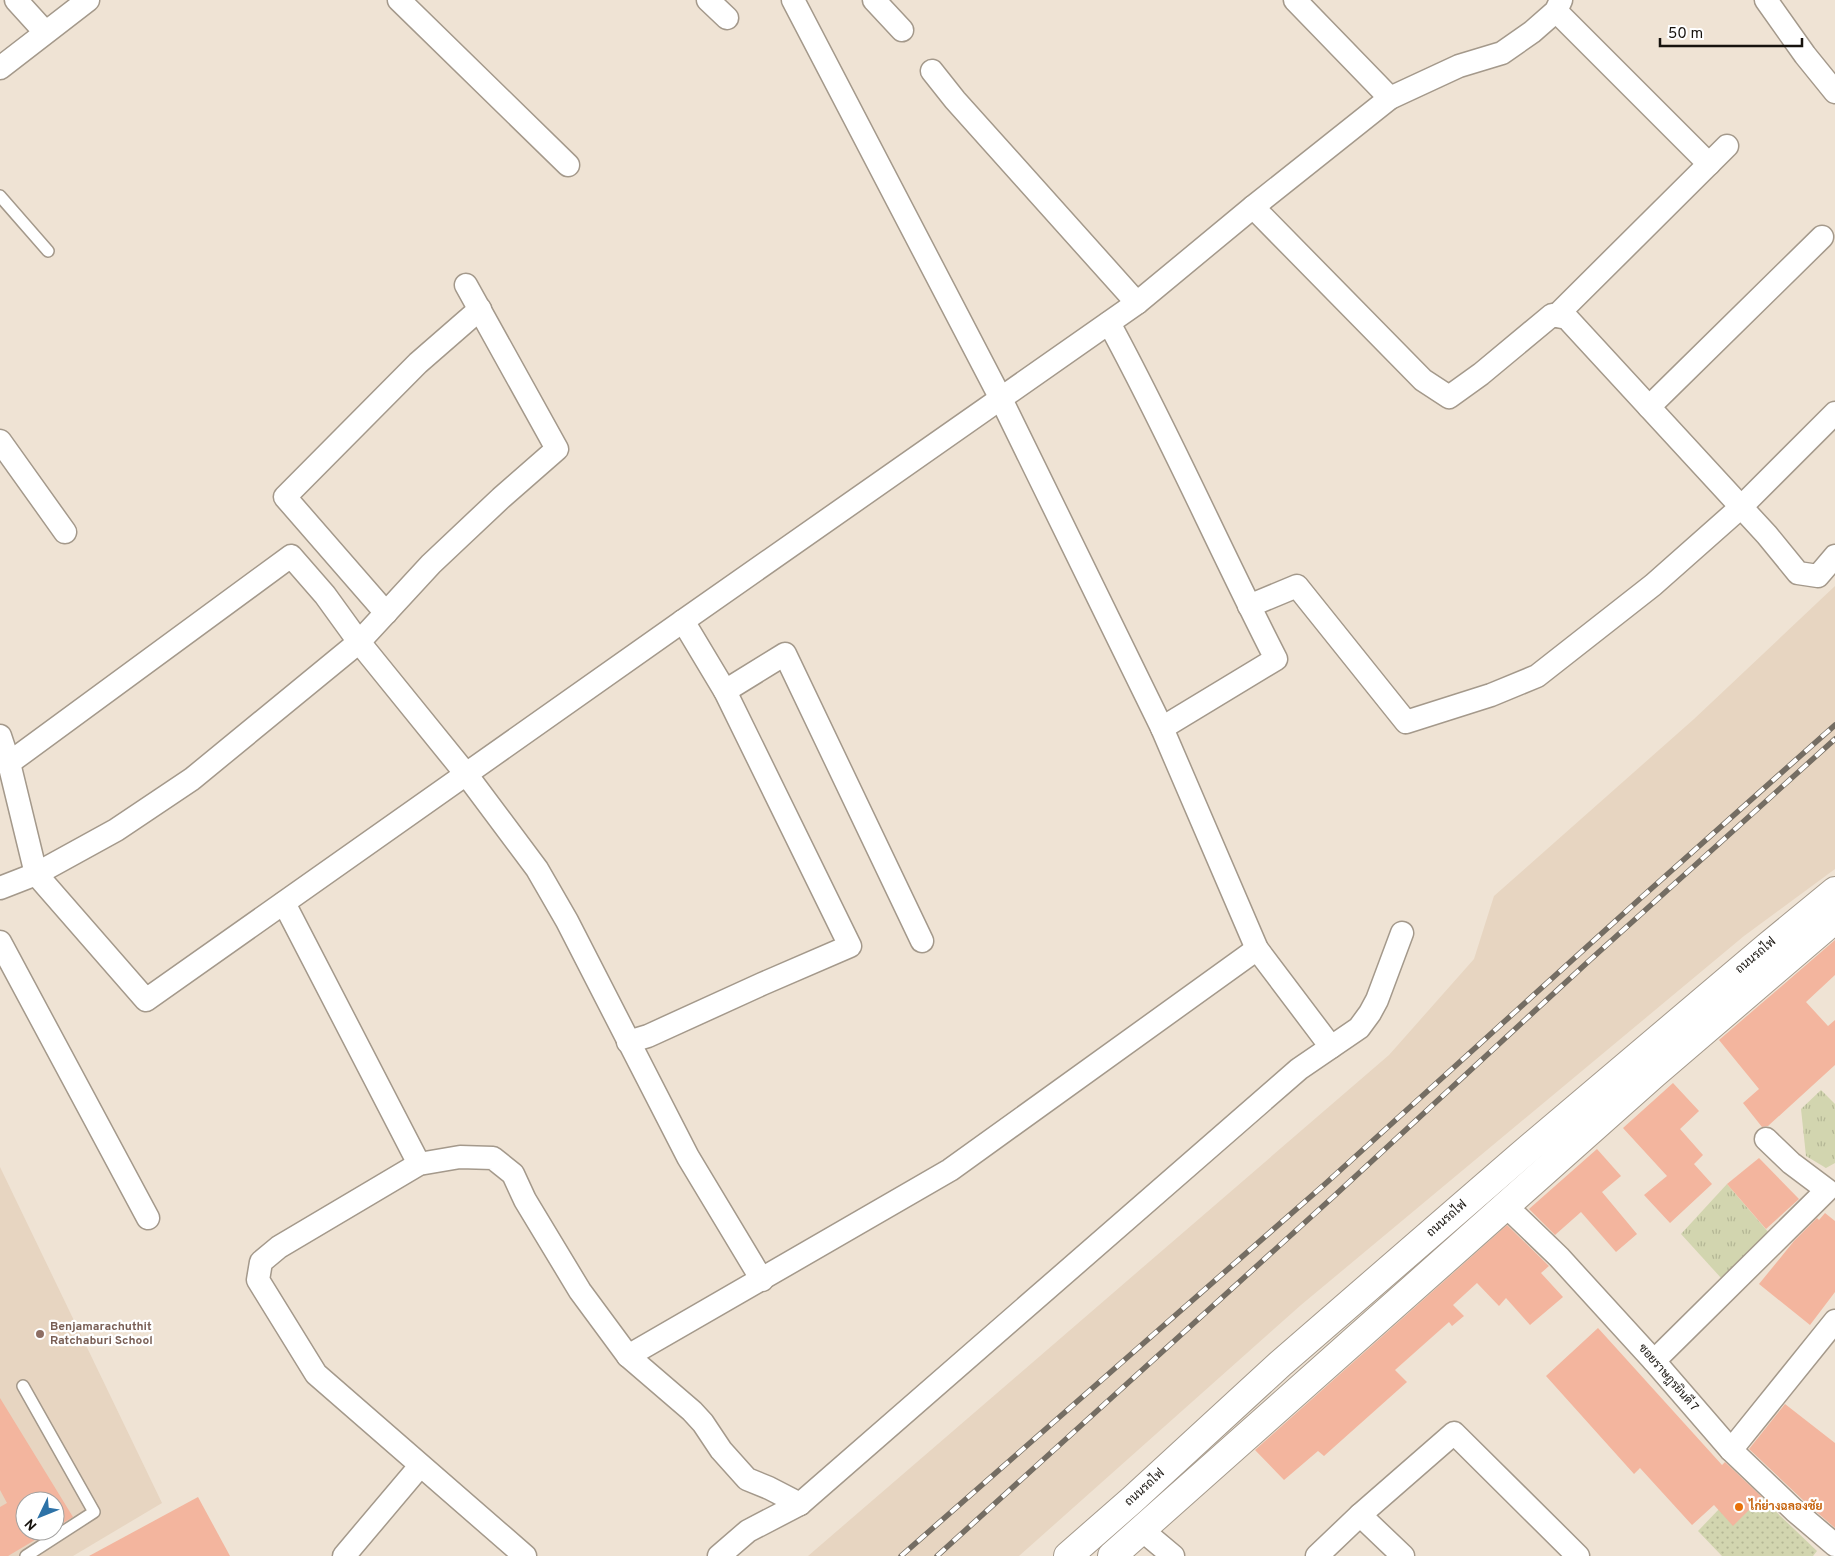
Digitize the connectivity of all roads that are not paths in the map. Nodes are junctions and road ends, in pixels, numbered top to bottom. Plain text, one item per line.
1 (16, 0) edge
2 (88, 0) edge
3 (399, 0) edge
4 (708, 0) edge
5 (793, 0) edge
6 (874, 0) edge
7 (1295, 0) edge
8 (1766, 0) edge
9 (1558, 5) edge
10 (726, 18) dead end
11 (902, 30) dead end
12 (45, 32) junction
13 (0, 68) edge
14 (932, 71) dead end
15 (1835, 92) edge
16 (1390, 98) junction
17 (1727, 146) dead end
18 (1709, 164) junction
19 (568, 165) dead end
20 (0, 196) edge
21 (1253, 207) junction
22 (1822, 237) dead end
23 (48, 251) dead end
24 (466, 284) dead end
25 (1137, 304) junction
26 (480, 309) junction
27 (1556, 316) junction
28 (1109, 323) junction
29 (1002, 399) junction
30 (1649, 407) junction
31 (1835, 413) edge
32 (0, 441) edge
33 (8, 468) edge
34 (1740, 508) junction
35 (65, 532) dead end
36 (1835, 556) edge
37 (1249, 606) junction
38 (386, 613) junction
39 (682, 622) junction
40 (359, 642) junction
41 (725, 692) junction
42 (1162, 728) junction
43 (0, 736) edge
44 (9, 763) junction
45 (466, 774) junction
46 (36, 874) junction
47 (0, 888) edge
48 (1835, 891) edge
49 (284, 903) junction
50 (1835, 919) edge
51 (1402, 933) dead end
52 (922, 941) dead end
53 (0, 942) edge
54 (1257, 949) junction
55 (628, 1042) junction
56 (1331, 1047) junction
57 (1766, 1140) dead end
58 (419, 1164) junction
59 (1832, 1190) edge
60 (1506, 1206) junction
61 (148, 1218) dead end
62 (762, 1280) junction
63 (1835, 1321) edge
64 (628, 1356) junction
65 (1654, 1361) junction
66 (1280, 1364) junction
67 (23, 1386) dead end
68 (1300, 1388) junction
69 (1731, 1450) junction
70 (420, 1466) junction
71 (800, 1504) junction
72 (1360, 1515) junction
73 (1142, 1530) junction
74 (1832, 1536) edge
75 (26, 1556) edge
76 (344, 1556) edge
77 (525, 1556) edge
78 (719, 1556) edge
79 (1068, 1556) edge
80 (1112, 1556) edge
81 (1173, 1556) edge
82 (1317, 1556) edge
83 (1403, 1556) edge
84 (1578, 1556) edge

1 - 12 street
2 - 12 street
3 - 19 street
4 - 10 street
5 - 29 street
6 - 11 street
7 - 16 street
8 - 15 street
9 - 16 street
9 - 18 street
12 - 13 street
14 - 25 street
16 - 21 street
17 - 18 street
18 - 27 street
20 - 23 lane
21 - 25 street
21 - 27 street
22 - 30 street
24 - 26 street
25 - 28 street
26 - 38 street
26 - 38 street
27 - 30 street
28 - 29 street
28 - 37 street
29 - 39 street
29 - 42 street
30 - 34 street
31 - 34 street
32 - 33 street
33 - 35 street
34 - 36 street
34 - 37 street
37 - 42 street
38 - 40 street
39 - 41 street
39 - 45 street
40 - 44 street
40 - 45 street
40 - 46 street
41 - 52 street
41 - 55 street
42 - 54 street
43 - 44 street
44 - 46 street
45 - 49 street
45 - 55 street
46 - 47 street
46 - 49 street
48 - 66 street, ถนนรถไฟ
49 - 58 street
50 - 60 street, ถนนรถไฟ
51 - 56 street
53 - 61 street
54 - 56 street
54 - 62 street
55 - 62 street
56 - 71 street
57 - 59 street
58 - 64 street
58 - 70 street
59 - 65 street
60 - 65 street, ซอยราษฎรยินดี 7
60 - 68 street, ถนนรถไฟ
62 - 64 street
63 - 69 street
64 - 71 street
65 - 69 street, ซอยราษฎรยินดี 7
66 - 68 street
66 - 79 street, ถนนรถไฟ
67 - 75 lane
68 - 73 street, ถนนรถไฟ
69 - 74 street, ซอยราษฎรยินดี 7
70 - 76 street
70 - 77 street
71 - 78 street
72 - 82 street
72 - 83 street
72 - 84 street
73 - 80 street, ถนนรถไฟ
73 - 81 street

